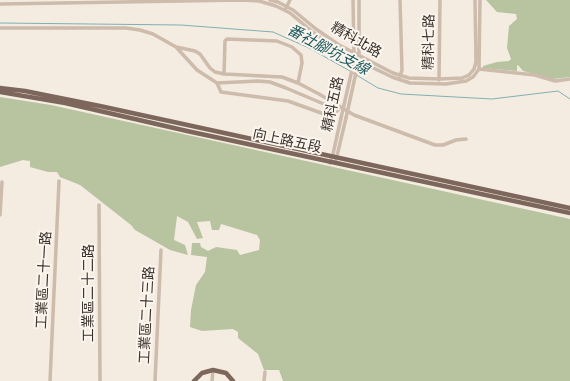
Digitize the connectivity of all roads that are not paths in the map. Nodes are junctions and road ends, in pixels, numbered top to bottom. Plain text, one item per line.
1 (210, 0) edge
2 (270, 0) edge
3 (290, 0) edge
4 (353, 0) edge
5 (359, 0) edge
6 (400, 0) edge
7 (440, 0) edge
8 (475, 0) edge
9 (480, 0) edge
10 (104, 1) edge
11 (0, 4) edge
12 (286, 8) junction
13 (0, 28) edge
14 (176, 47) junction
15 (354, 56) junction
16 (359, 59) junction
17 (479, 69) junction
18 (224, 74) junction
19 (400, 77) junction
20 (439, 79) junction
21 (570, 79) edge
22 (217, 83) junction
23 (298, 83) junction
24 (439, 84) junction
25 (0, 88) edge
26 (0, 92) edge
27 (339, 105) junction
28 (338, 110) junction
29 (466, 139) dead end
30 (333, 161) junction
31 (59, 180) dead end
32 (2, 182) dead end
33 (99, 204) dead end
34 (570, 208) edge
35 (570, 213) edge
36 (0, 215) edge
37 (161, 250) dead end
38 (213, 370) junction
39 (265, 372) dead end
40 (50, 381) edge
41 (100, 381) edge
42 (155, 381) edge
43 (194, 381) edge
44 (212, 381) edge
45 (233, 381) edge
46 (264, 381) edge

1 - 10 street, 精科北路
1 - 12 street, 精科北路
2 - 12 street, 精科北路
3 - 12 street
4 - 15 street, 精科五路
5 - 16 street, 精科五路
6 - 19 street
7 - 20 street, 精科七路
8 - 20 street, 精科北路
9 - 17 street
10 - 11 street, 精科北路
12 - 15 street, 精科北路
13 - 14 street
14 - 18 street
14 - 22 street
15 - 16 street, 精科北路
15 - 30 street, 精科五路, bridge
16 - 19 street, 精科北路
16 - 30 street, 精科五路, bridge
17 - 21 street
17 - 24 street, 精科北路
18 - 23 street
18 - 23 street
19 - 20 street, 精科北路
19 - 24 street, 精科北路
20 - 24 street, 精科七路
22 - 28 street
22 - 28 street
23 - 27 street
25 - 30 main road, 向上路五段
26 - 30 main road, 向上路五段
27 - 28 street
27 - 29 street
30 - 34 main road, 向上路五段
30 - 35 main road, 向上路五段
31 - 40 street, 工業區二十一路
32 - 36 street
33 - 41 street, 工業區二十二路
37 - 42 street, 工業區二十三路
38 - 43 main road
38 - 44 street
38 - 45 main road
39 - 46 street

